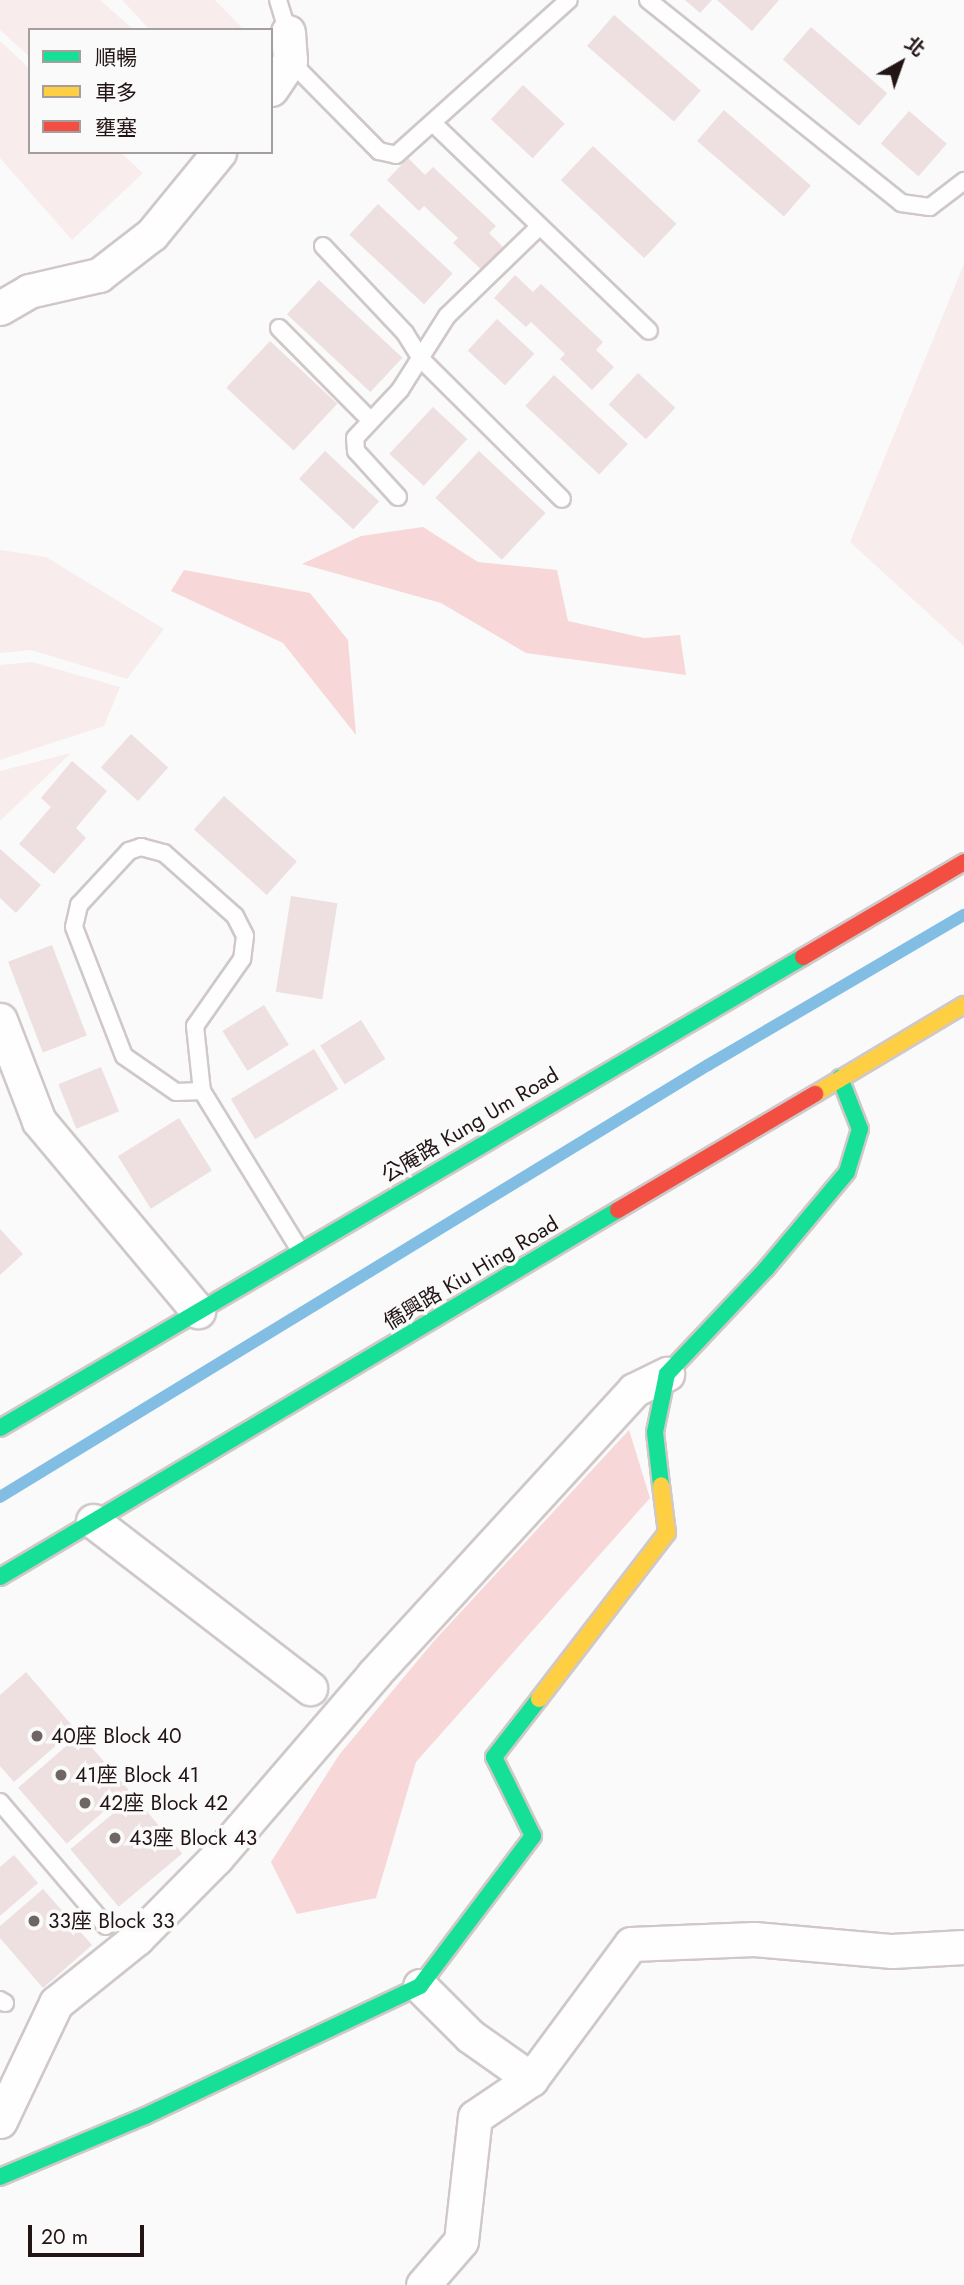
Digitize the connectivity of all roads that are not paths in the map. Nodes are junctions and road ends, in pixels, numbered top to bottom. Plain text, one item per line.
1 (278, 0) edge
2 (569, 0) edge
3 (648, 0) edge
4 (289, 46) junction
5 (273, 84) edge
6 (434, 124) junction
7 (217, 154) edge
8 (964, 181) edge
9 (540, 226) junction
10 (323, 246) dead end
11 (0, 308) edge
12 (279, 328) dead end
13 (649, 331) dead end
14 (422, 360) junction
15 (370, 419) junction
16 (398, 497) dead end
17 (562, 499) dead end
18 (964, 862) edge
19 (964, 1005) edge
20 (0, 1020) edge
21 (840, 1078) junction
22 (202, 1091) junction
23 (300, 1250) junction
24 (198, 1311) junction
25 (667, 1374) junction
26 (0, 1428) edge
27 (93, 1521) junction
28 (0, 1577) edge
29 (310, 1688) dead end
30 (0, 1802) edge
31 (106, 1926) dead end
32 (964, 1947) edge
33 (420, 1986) junction
34 (531, 2079) junction
35 (0, 2121) edge
36 (0, 2177) edge
37 (423, 2285) edge

1 - 4 lane
2 - 6 lane
3 - 8 lane
4 - 5 street
4 - 6 lane
6 - 9 lane
7 - 11 street
9 - 13 lane
9 - 14 lane
10 - 14 lane
12 - 15 lane
14 - 15 lane
14 - 17 lane
15 - 16 lane
18 - 23 street, 公庵路 Kung Um Road
19 - 21 street, 僑興路 Kiu Hing Road
20 - 24 street
21 - 25 street
21 - 27 street, 僑興路 Kiu Hing Road
22 - 22 lane
22 - 23 lane
23 - 24 street, 公庵路 Kung Um Road
24 - 26 street, 公庵路 Kung Um Road
25 - 33 street
25 - 35 street
27 - 28 street, 僑興路 Kiu Hing Road
27 - 29 street
30 - 31 lane
32 - 34 street
33 - 34 street
33 - 36 street
34 - 37 street

